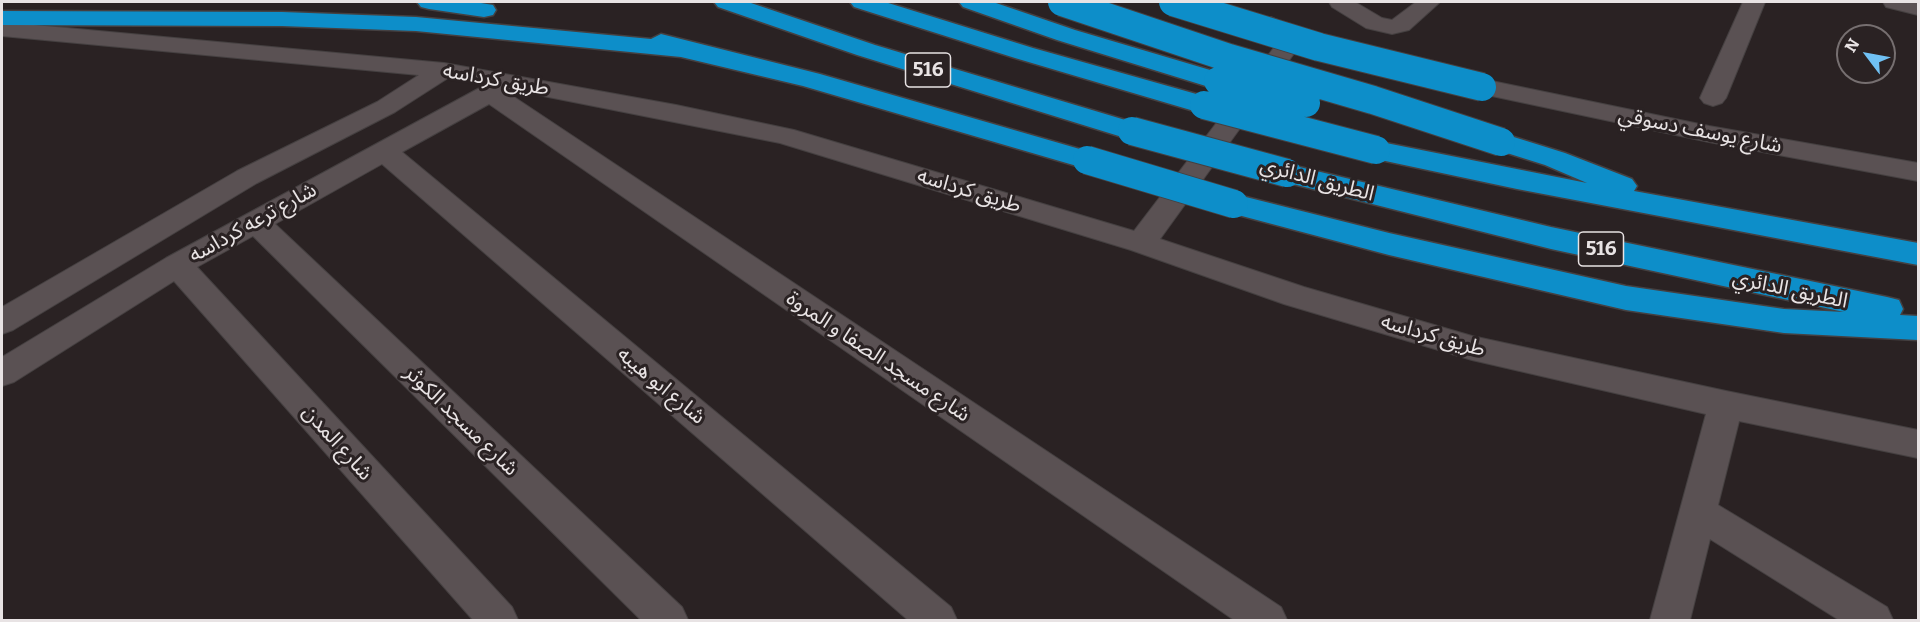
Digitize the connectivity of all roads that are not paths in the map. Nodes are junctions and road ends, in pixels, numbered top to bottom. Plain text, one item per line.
1 (429, 2) edge
2 (726, 2) edge
3 (862, 2) edge
4 (971, 2) edge
5 (1062, 2) edge
6 (1173, 2) edge
7 (1199, 2) edge
8 (1340, 2) edge
9 (1429, 2) edge
10 (1754, 2) edge
11 (1894, 2) edge
12 (1918, 8) edge
13 (2, 18) edge
14 (2, 29) edge
15 (681, 49) junction
16 (444, 70) junction
17 (1482, 87) joint
18 (500, 88) junction
19 (1713, 98) dead end
20 (1501, 142) junction
21 (384, 151) junction
22 (1918, 172) edge
23 (1665, 206) junction
24 (255, 221) junction
25 (1141, 243) junction
26 (1918, 254) edge
27 (177, 265) junction
28 (1918, 315) edge
29 (3, 321) edge
30 (1918, 328) edge
31 (42, 347) junction
32 (2, 373) edge
33 (1725, 405) junction
34 (1918, 444) edge
35 (1698, 512) junction
36 (498, 621) edge
37 (668, 621) edge
38 (937, 621) edge
39 (1267, 621) edge
40 (1670, 621) edge
41 (1873, 621) edge

1 - 15 highway
2 - 28 highway, الطريق الدائري / 516, bridge
3 - 23 highway, الطريق الدائري / 516, bridge
4 - 20 highway, bridge
5 - 20 highway, bridge
6 - 17 highway, bridge
7 - 25 street
8 - 9 street
10 - 19 street
11 - 12 street
13 - 15 highway
14 - 16 street, طريق كرداسه
15 - 30 highway, bridge
16 - 18 street, طريق كرداسه
16 - 29 street, شارع ترعه كرداسه
17 - 22 street, شارع يوسف دسوقي
18 - 21 street, شارع ترعه كرداسه
18 - 25 street, طريق كرداسه
18 - 39 street, شارع مسجد الصفا و المروة
20 - 23 highway
21 - 24 street, شارع ترعه كرداسه
21 - 38 street, شارع ابو هيبه
23 - 26 highway, الطريق الدائري / 516
24 - 27 street, شارع ترعه كرداسه
24 - 37 street, شارع مسجد الكوثر
25 - 33 street, طريق كرداسه
27 - 31 street, شارع ترعه كرداسه
27 - 36 street, شارع المدن
29 - 31 street
31 - 32 street, شارع ترعه كرداسه
33 - 34 street, طريق كرداسه
33 - 35 street
35 - 40 street
35 - 41 street

